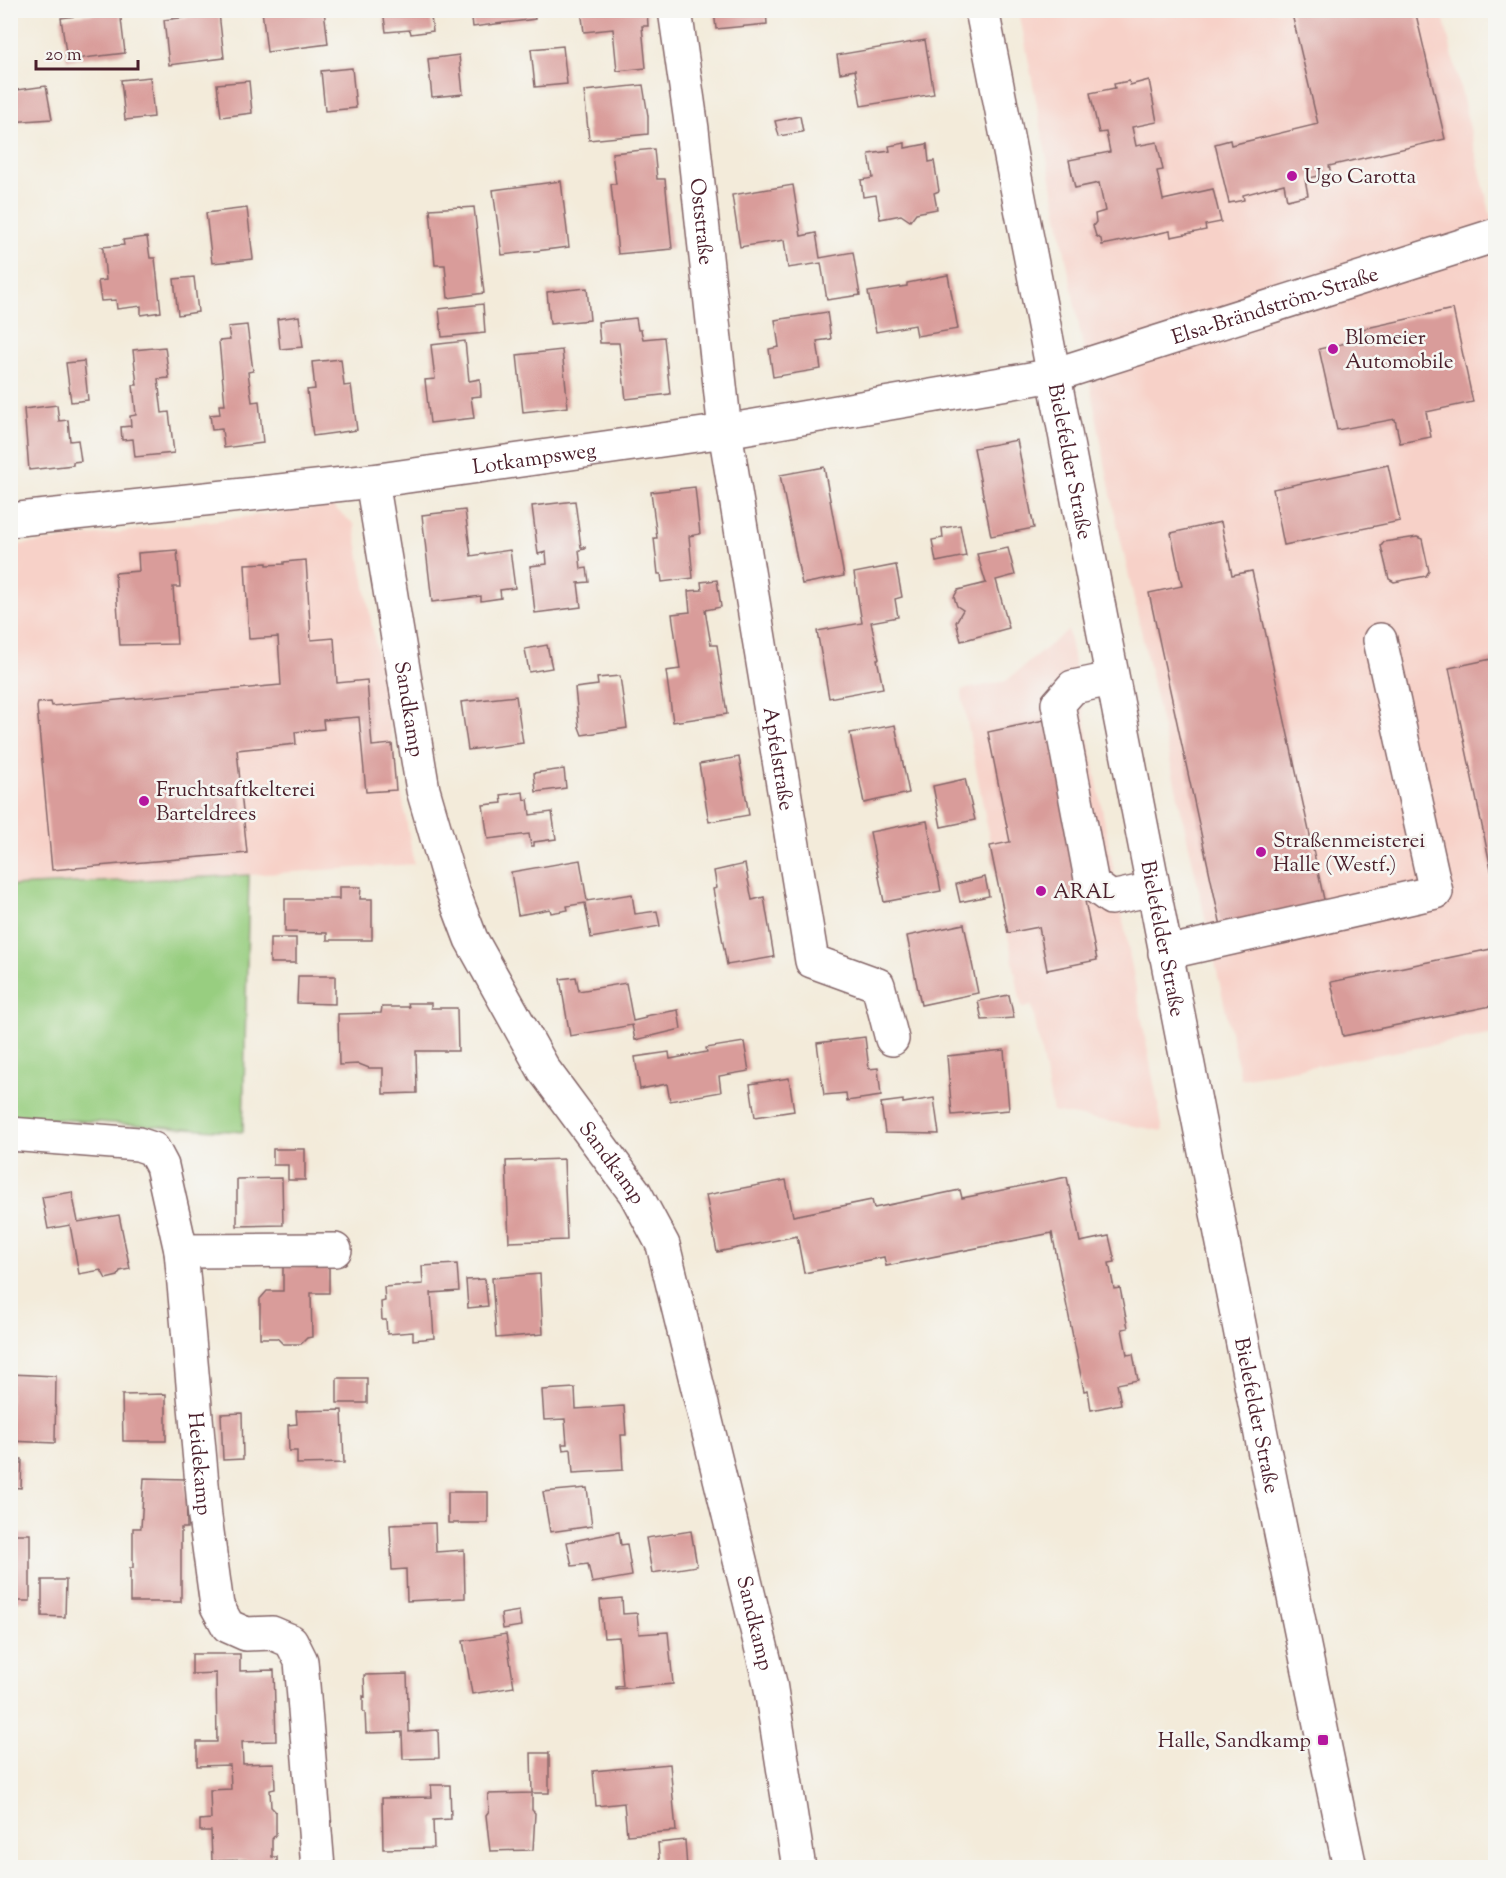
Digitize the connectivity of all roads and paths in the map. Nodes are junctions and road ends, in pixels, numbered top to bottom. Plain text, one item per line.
1 (675, 10) edge
2 (982, 10) edge
3 (1496, 235) edge
4 (1054, 375) junction
5 (724, 431) junction
6 (372, 481) junction
7 (10, 520) edge
8 (1380, 640) dead end
9 (1111, 679) junction
10 (1153, 890) junction
11 (1165, 953) junction
12 (892, 1040) dead end
13 (10, 1134) edge
14 (335, 1250) dead end
15 (181, 1251) junction
16 (318, 1868) edge
17 (799, 1868) edge
18 (1350, 1868) edge

1 - 5 street, Oststraße
2 - 4 street, Bielefelder Straße
3 - 4 street, Elsa-Brändström-Straße
4 - 5 street, Lotkampsweg
4 - 9 street, Bielefelder Straße
5 - 6 street, Lotkampsweg
5 - 12 street, Apfelstraße
6 - 7 street, Lotkampsweg
6 - 17 street, Sandkamp
8 - 11 street
9 - 10 street, Bielefelder Straße
9 - 10 street
10 - 11 street, Bielefelder Straße
11 - 18 street, Bielefelder Straße
13 - 15 street, Heidekamp
14 - 15 street
15 - 16 street, Heidekamp

